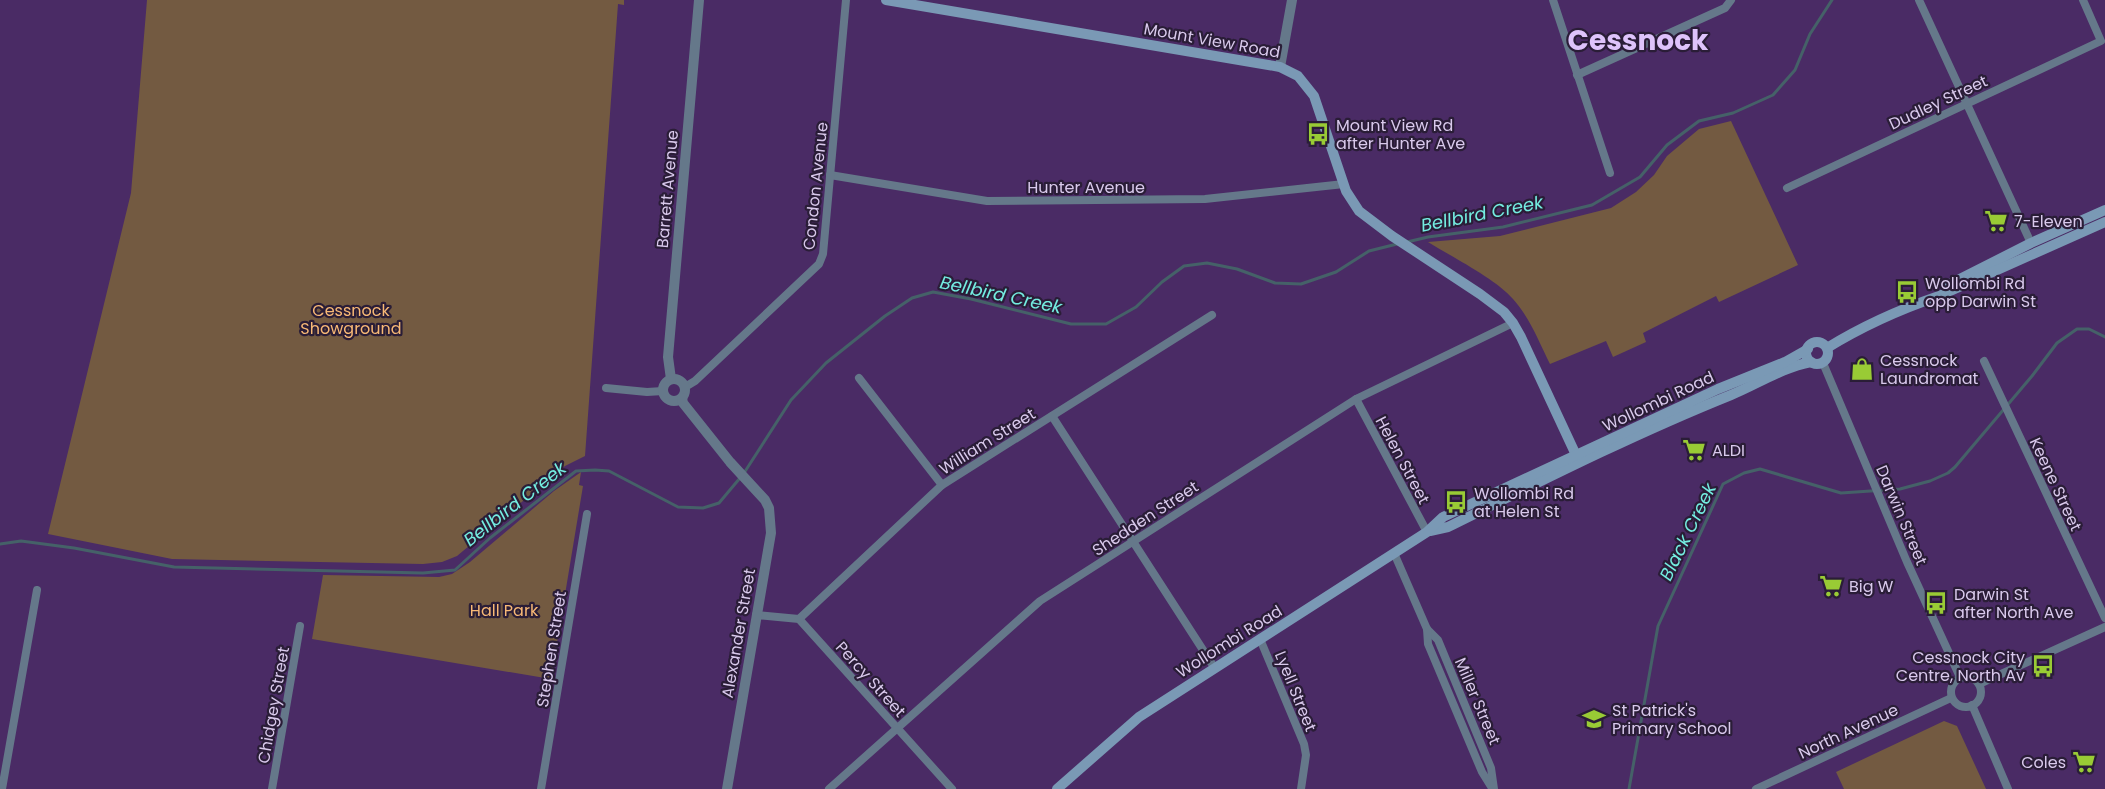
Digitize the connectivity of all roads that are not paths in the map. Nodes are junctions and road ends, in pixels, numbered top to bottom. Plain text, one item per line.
1 (699, 0) edge
2 (846, 0) edge
3 (886, 0) edge
4 (1292, 0) edge
5 (1552, 0) edge
6 (1731, 0) edge
7 (1919, 0) edge
8 (2083, 0) edge
9 (1280, 67) junction
10 (1577, 75) junction
11 (1967, 103) junction
12 (1610, 173) dead end
13 (830, 175) junction
14 (1344, 184) junction
15 (1787, 188) dead end
16 (2105, 210) edge
17 (2105, 222) edge
18 (2031, 243) junction
19 (2057, 243) junction
20 (2013, 263) junction
21 (1916, 304) junction
22 (1212, 315) dead end
23 (1513, 323) junction
24 (1827, 348) junction
25 (1808, 349) junction
26 (1984, 361) dead end
27 (1811, 362) junction
28 (1823, 363) junction
29 (859, 378) dead end
30 (671, 379) junction
31 (685, 387) junction
32 (606, 388) dead end
33 (663, 391) junction
34 (682, 398) junction
35 (1356, 399) junction
36 (1052, 416) junction
37 (1621, 444) junction
38 (1576, 455) junction
39 (1541, 482) junction
40 (942, 485) junction
41 (587, 514) dead end
42 (1427, 532) junction
43 (1132, 542) junction
44 (1394, 553) junction
45 (37, 590) dead end
46 (756, 615) junction
47 (2105, 618) edge
48 (799, 619) junction
49 (300, 626) dead end
50 (2105, 627) edge
51 (1260, 639) junction
52 (1214, 668) junction
53 (1960, 677) junction
54 (1979, 684) junction
55 (1952, 698) junction
56 (1972, 705) junction
57 (896, 728) junction
58 (1061, 788) edge
59 (2, 789) edge
60 (272, 789) edge
61 (541, 789) edge
62 (727, 789) edge
63 (829, 789) edge
64 (952, 789) edge
65 (1300, 789) edge
66 (1493, 789) edge
67 (1756, 789) edge
68 (2008, 789) edge

1 - 30 street, Barrett Avenue
2 - 13 street, Condon Avenue
3 - 9 main road, Mount View Road
4 - 9 street
5 - 10 street
6 - 10 street
7 - 11 street
8 - 11 street, Dudley Street
9 - 14 main road, Mount View Road
10 - 12 street
11 - 15 street, Dudley Street
11 - 18 street
13 - 14 street, Hunter Avenue
13 - 31 street, Condon Avenue
14 - 23 main road, Mount View Road
16 - 18 main road
17 - 19 main road
18 - 19 main road
18 - 20 main road
18 - 21 main road
19 - 20 main road
20 - 21 main road
21 - 24 main road
22 - 36 street, William Street
23 - 35 street, Shedden Street
23 - 38 main road, Mount View Road
24 - 25 main road
24 - 28 main road
25 - 27 main road
25 - 38 main road, Wollombi Road
26 - 47 street, Keene Street
27 - 28 main road
27 - 37 main road, Wollombi Road
28 - 53 street, Darwin Street
29 - 40 street
30 - 31 street
30 - 33 street
31 - 34 street
32 - 33 street
33 - 34 street
34 - 46 street, Alexander Street
35 - 42 street, Helen Street
35 - 43 street, Shedden Street
36 - 40 street, William Street
36 - 43 street
37 - 38 main road
37 - 39 main road, Wollombi Road
38 - 39 main road
38 - 42 main road, Wollombi Road
39 - 42 main road, Wollombi Road
40 - 48 street, William Street
41 - 61 street, Stephen Street
42 - 44 main road, Wollombi Road
43 - 52 street
43 - 57 street, Shedden Street
44 - 51 main road, Wollombi Road
44 - 66 street, Miller Street
45 - 59 street
46 - 48 street
46 - 62 street, Alexander Street
48 - 57 street, Percy Street
49 - 60 street, Chidgey Street
50 - 54 street
51 - 52 main road, Wollombi Road
51 - 65 street, Lyell Street
52 - 58 main road, Wollombi Road
53 - 54 street
53 - 55 street
54 - 56 street
55 - 56 street
55 - 67 street, North Avenue
56 - 68 street
57 - 63 street, Shedden Street
57 - 64 street, Percy Street

